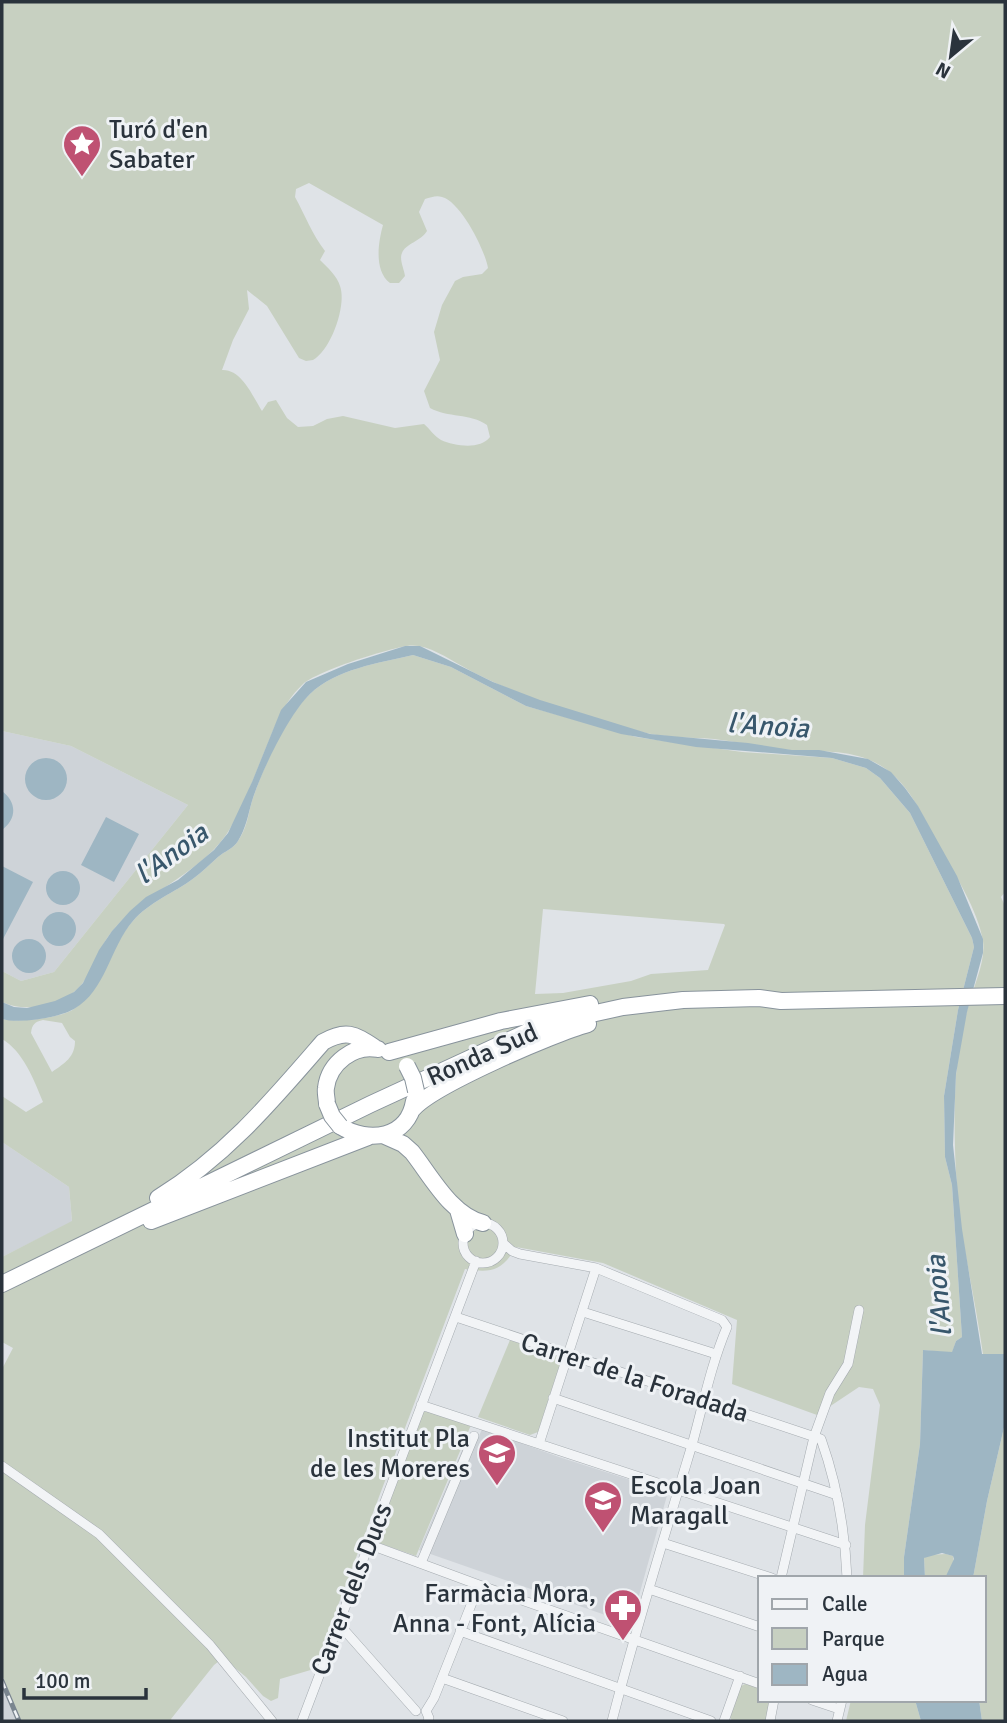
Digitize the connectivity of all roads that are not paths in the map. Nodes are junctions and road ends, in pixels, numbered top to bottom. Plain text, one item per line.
1 (1005, 996) edge
2 (759, 998) junction
3 (382, 1050) junction
4 (409, 1117) junction
5 (385, 1136) junction
6 (368, 1137) junction
7 (412, 1152) junction
8 (458, 1210) junction
9 (483, 1223) junction
10 (465, 1234) junction
11 (92, 1240) junction
12 (503, 1243) junction
13 (476, 1261) junction
14 (596, 1268) junction
15 (2, 1284) edge
16 (859, 1310) dead end
17 (583, 1312) junction
18 (456, 1317) junction
19 (568, 1354) junction
20 (716, 1354) junction
21 (553, 1398) junction
22 (704, 1400) junction
23 (421, 1405) junction
24 (474, 1436) dead end
25 (814, 1437) junction
26 (539, 1444) junction
27 (692, 1445) junction
28 (2, 1466) edge
29 (802, 1482) junction
30 (678, 1488) junction
31 (837, 1495) junction
32 (793, 1528) junction
33 (663, 1543) junction
34 (368, 1544) junction
35 (846, 1545) junction
36 (421, 1563) junction
37 (766, 1576) edge
38 (781, 1576) edge
39 (847, 1576) edge
40 (479, 1586) junction
41 (649, 1589) junction
42 (338, 1623) junction
43 (758, 1626) edge
44 (460, 1631) junction
45 (633, 1638) junction
46 (740, 1676) junction
47 (442, 1678) junction
48 (758, 1683) edge
49 (620, 1689) junction
50 (774, 1702) edge
51 (841, 1704) edge
52 (415, 1711) junction
53 (427, 1716) edge
54 (272, 1721) edge
55 (302, 1721) edge
56 (411, 1721) edge
57 (563, 1721) edge
58 (612, 1721) edge
59 (711, 1721) edge
60 (724, 1721) edge
61 (769, 1721) edge
62 (837, 1721) edge

1 - 2 highway, Ronda Sud
2 - 3 highway
2 - 4 highway
2 - 11 highway, Ronda Sud
3 - 4 highway, bridge
3 - 6 highway, bridge
3 - 11 highway
4 - 5 highway
4 - 7 highway
5 - 6 highway
5 - 7 highway
6 - 11 highway
7 - 8 highway
8 - 9 highway
8 - 10 highway
9 - 10 street
9 - 12 street
10 - 13 street
11 - 15 highway, Ronda Sud
12 - 13 street
12 - 14 street
13 - 18 street, Carrer dels Ducs
14 - 17 street
14 - 20 street
16 - 25 street
17 - 19 street
17 - 20 street
18 - 19 street, Carrer de la Foradada
18 - 23 street, Carrer dels Ducs
19 - 21 street
19 - 22 street, Carrer de la Foradada
20 - 22 street
21 - 26 street
21 - 27 street
22 - 25 street, Carrer de la Foradada
22 - 27 street
23 - 26 street
23 - 34 street, Carrer dels Ducs
24 - 36 street
25 - 29 street
25 - 31 street
26 - 30 street
27 - 29 street
27 - 30 street
28 - 54 street
29 - 31 street
29 - 32 street
30 - 32 street
30 - 33 street
31 - 35 street
32 - 35 street
32 - 38 street
33 - 37 street
33 - 41 street
34 - 36 street
34 - 42 street, Carrer dels Ducs
35 - 39 street
36 - 40 street
40 - 44 street
40 - 45 street
41 - 43 street
41 - 45 street
42 - 52 street
42 - 55 street, Carrer dels Ducs
44 - 47 street
44 - 49 street
45 - 46 street
45 - 49 street
46 - 48 street
46 - 60 street
47 - 53 street
47 - 57 street
49 - 58 street
49 - 59 street
50 - 61 street
51 - 62 street
52 - 53 street
52 - 56 street

